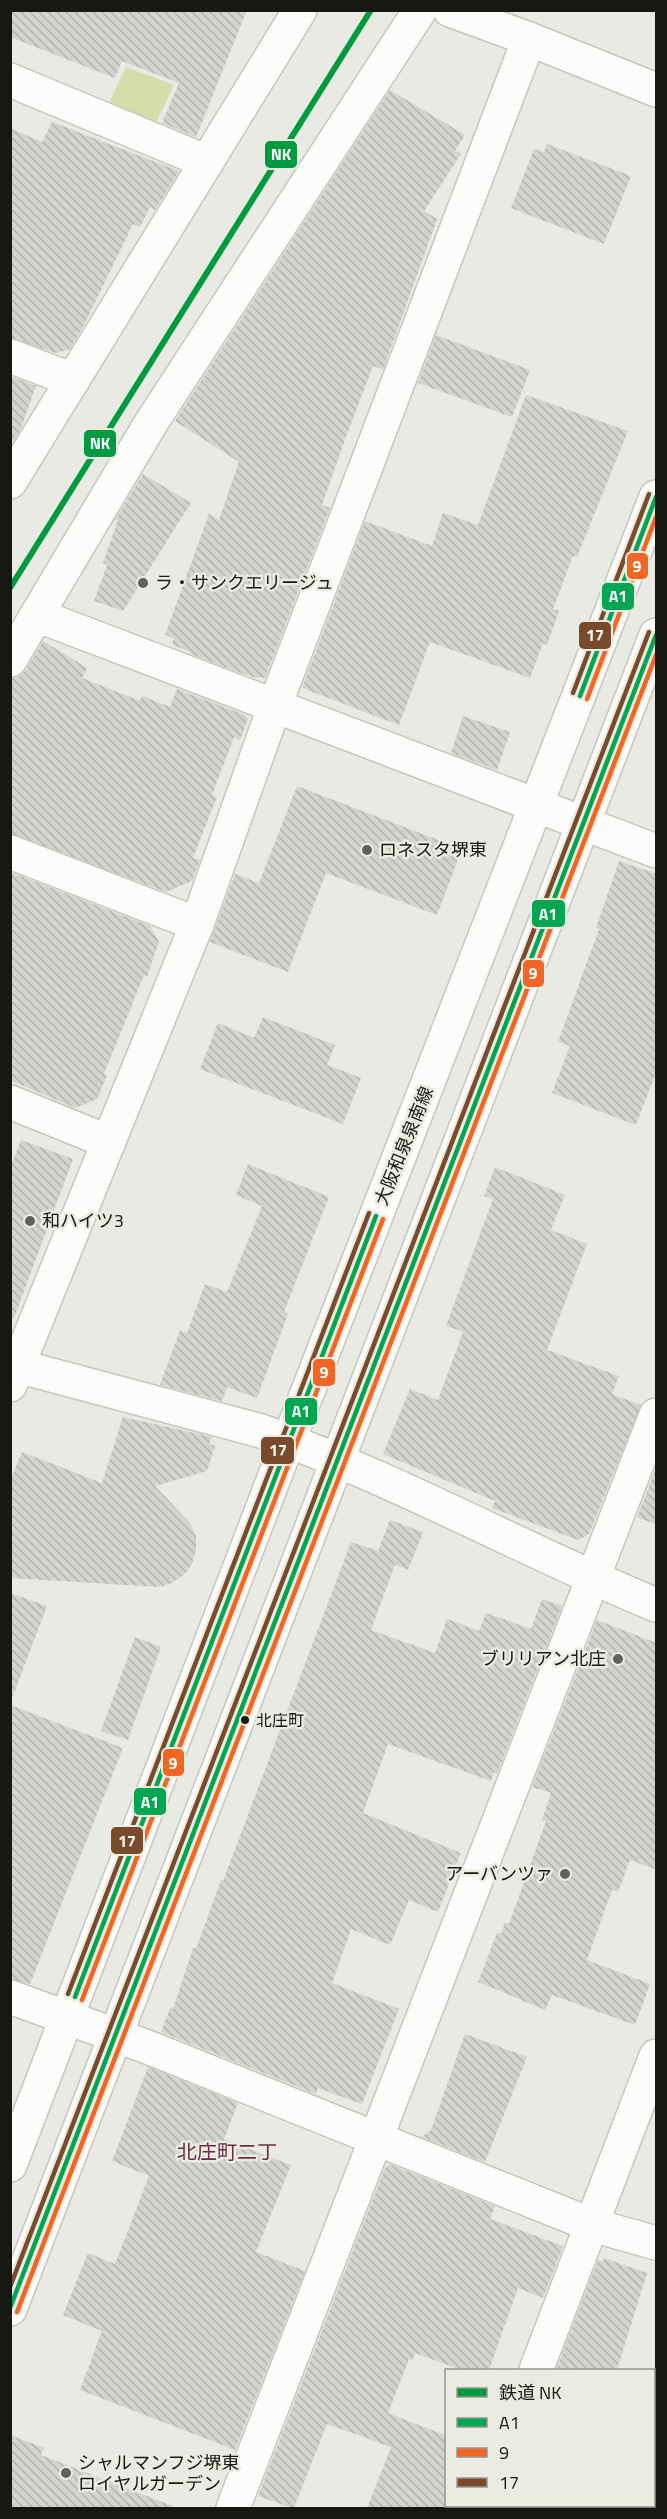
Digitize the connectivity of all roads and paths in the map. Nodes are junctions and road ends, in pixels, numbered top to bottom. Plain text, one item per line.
1 (300, 10) edge
2 (420, 10) edge
3 (450, 10) edge
4 (529, 39) junction
5 (10, 80) edge
6 (657, 90) edge
7 (207, 162) junction
8 (10, 357) edge
9 (73, 380) junction
10 (10, 482) edge
11 (657, 497) edge
12 (39, 616) junction
13 (657, 635) edge
14 (10, 660) edge
15 (275, 705) junction
16 (538, 805) junction
17 (584, 823) junction
18 (657, 851) edge
19 (10, 852) edge
20 (197, 924) junction
21 (10, 1102) edge
22 (109, 1142) junction
23 (13, 1371) edge
24 (657, 1415) edge
25 (288, 1440) junction
26 (338, 1460) junction
27 (594, 1579) junction
28 (657, 1605) edge
29 (10, 1997) edge
30 (68, 2018) junction
31 (118, 2037) junction
32 (657, 2056) edge
33 (378, 2139) junction
34 (10, 2164) edge
35 (592, 2225) junction
36 (657, 2243) edge
37 (10, 2309) edge
38 (536, 2369) edge
39 (233, 2508) edge

1 - 7 street
2 - 12 street
3 - 4 street
4 - 6 street
4 - 15 street
5 - 7 street
7 - 9 street
8 - 9 street
9 - 10 street
11 - 16 street, 大阪和泉泉南線
12 - 14 street
12 - 15 street
13 - 17 street
15 - 16 street
15 - 20 street
16 - 17 street
16 - 25 street, 大阪和泉泉南線
17 - 18 street
17 - 26 street
19 - 20 street
20 - 22 street
21 - 22 street
22 - 23 street
23 - 25 street
24 - 27 street
25 - 26 street
25 - 30 street, 大阪和泉泉南線
26 - 27 street
26 - 31 street
27 - 28 street
27 - 33 street
29 - 30 street
30 - 31 street
30 - 34 street, 大阪和泉泉南線
31 - 33 street
31 - 37 street
32 - 35 street
33 - 35 street
33 - 39 street
35 - 36 street
35 - 38 street

